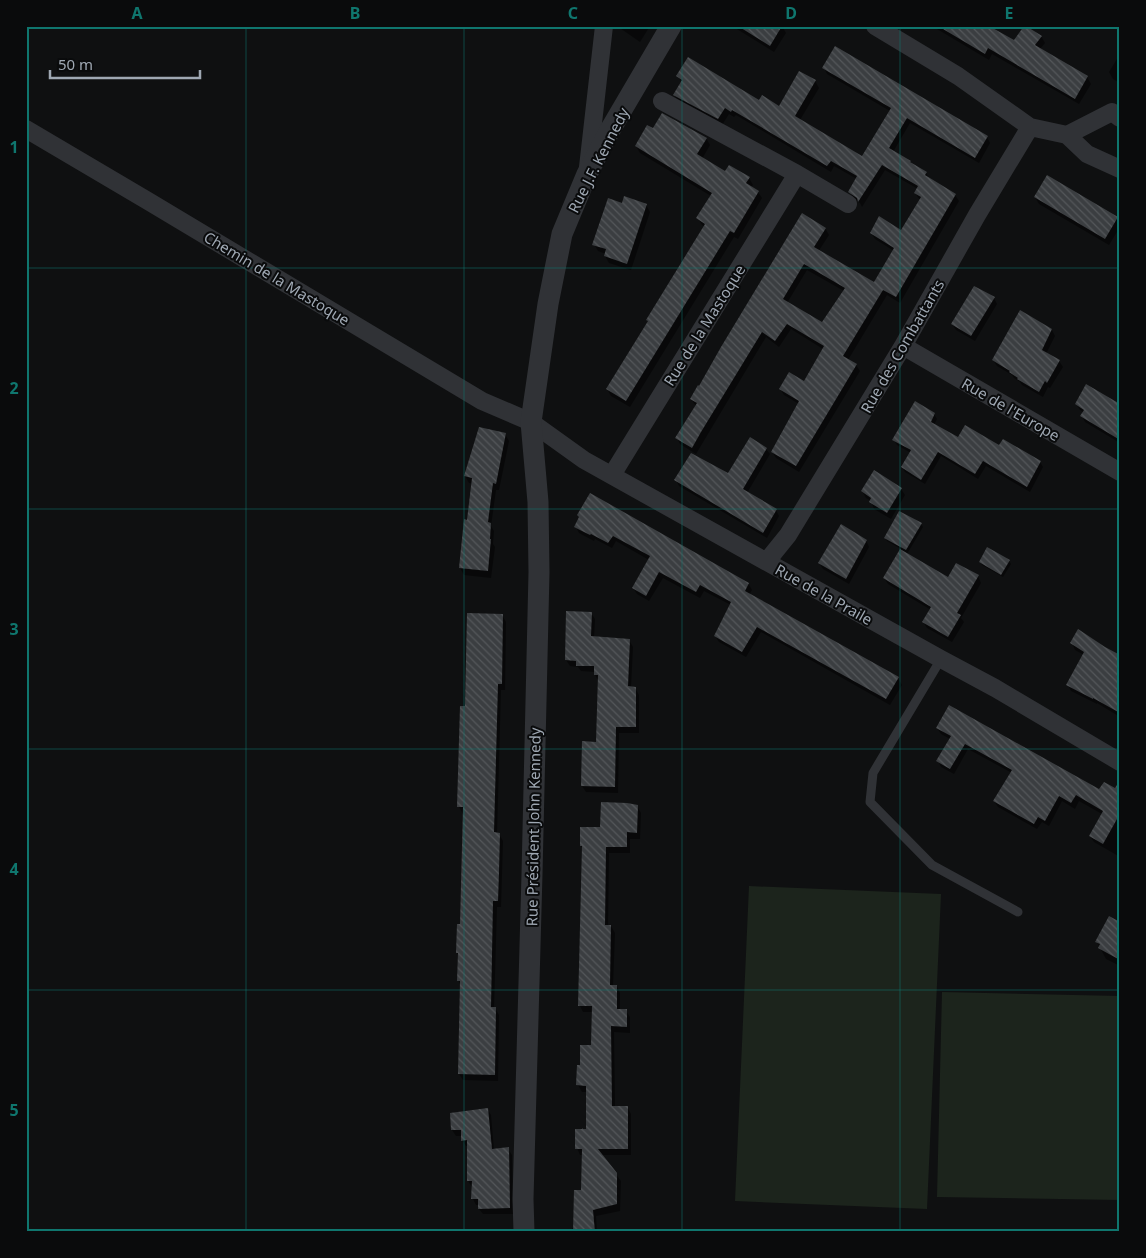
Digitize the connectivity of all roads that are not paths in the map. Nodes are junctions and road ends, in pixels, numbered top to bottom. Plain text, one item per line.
1 (604, 26) edge
2 (671, 26) edge
3 (875, 26) edge
4 (662, 101) dead end
5 (1120, 118) edge
6 (1030, 127) junction
7 (26, 129) edge
8 (1067, 135) junction
9 (1120, 169) edge
10 (587, 174) junction
11 (797, 174) junction
12 (848, 204) dead end
13 (903, 346) junction
14 (531, 422) junction
15 (1120, 472) edge
16 (612, 475) junction
17 (767, 561) junction
18 (941, 659) junction
19 (1120, 762) edge
20 (1018, 912) dead end
21 (524, 1232) edge

1 - 10 street
2 - 10 street, Rue J.F. Kennedy
3 - 6 street
4 - 11 street
5 - 8 street
6 - 8 street
6 - 13 street, Rue des Combattants
7 - 14 street, Chemin de la Mastoque
8 - 9 street
10 - 14 street, Rue J.F. Kennedy
11 - 12 street
11 - 16 street, Rue de la Mastoque
13 - 15 street, Rue de l'Europe
13 - 17 street, Rue des Combattants
14 - 16 street, Rue de la Praile
14 - 21 street, Rue Président John Kennedy
16 - 17 street, Rue de la Praile
17 - 18 street, Rue de la Praile
18 - 19 street, Rue de la Praile
18 - 20 lane

